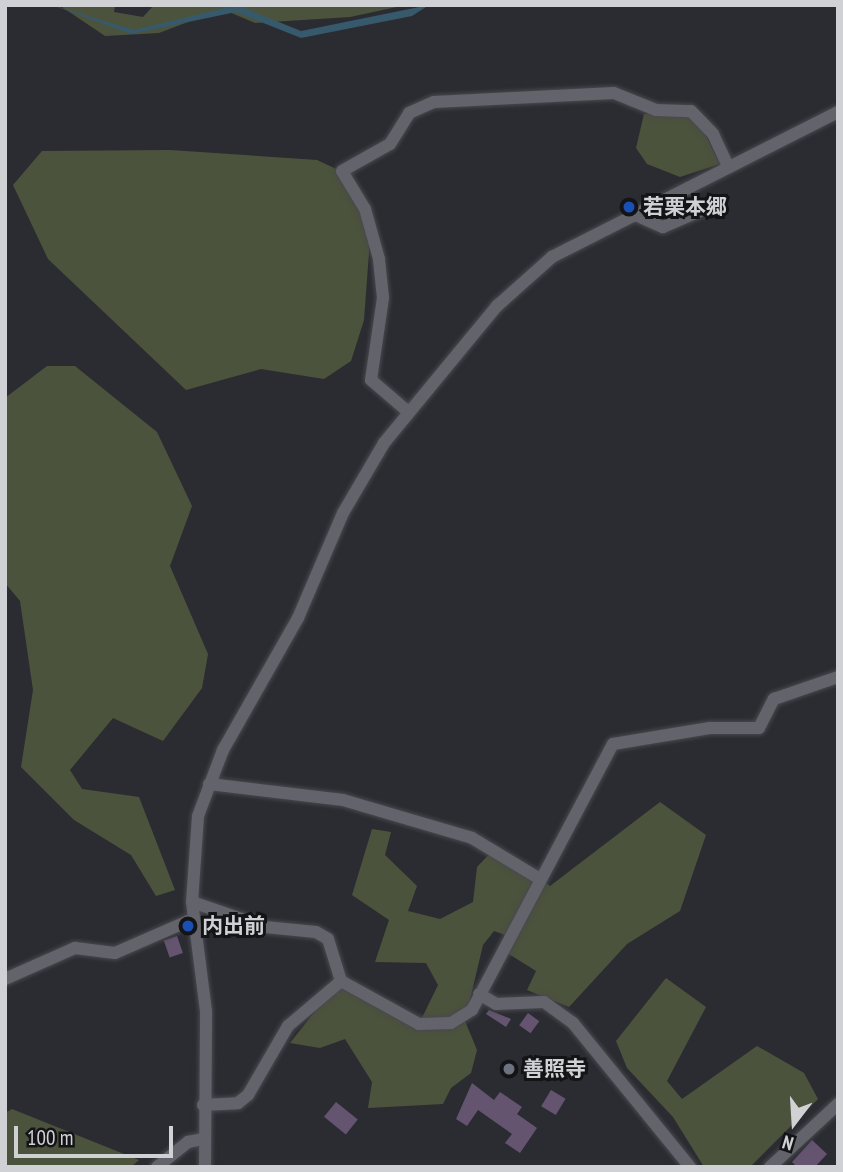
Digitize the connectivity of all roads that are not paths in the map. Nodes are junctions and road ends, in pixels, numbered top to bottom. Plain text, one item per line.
1 (838, 113) edge
2 (728, 166) junction
3 (707, 208) dead end
4 (631, 213) junction
5 (406, 410) junction
6 (838, 677) edge
7 (209, 784) junction
8 (540, 879) junction
9 (192, 902) junction
10 (193, 919) junction
11 (5, 979) edge
12 (341, 981) junction
13 (479, 994) junction
14 (838, 1104) edge
15 (203, 1105) junction
16 (203, 1139) junction
17 (786, 1163) edge
18 (157, 1167) edge
19 (205, 1167) edge
20 (690, 1167) edge
21 (770, 1167) edge

1 - 2 street
2 - 4 street
2 - 5 street
3 - 4 street
4 - 5 street
5 - 7 street
6 - 8 street
7 - 8 street
7 - 9 street
8 - 13 street
9 - 10 street
9 - 12 street
10 - 11 street
10 - 15 street
12 - 13 street
12 - 15 street
13 - 20 street
14 - 17 street
15 - 16 street
16 - 18 street
16 - 19 street
17 - 21 street

